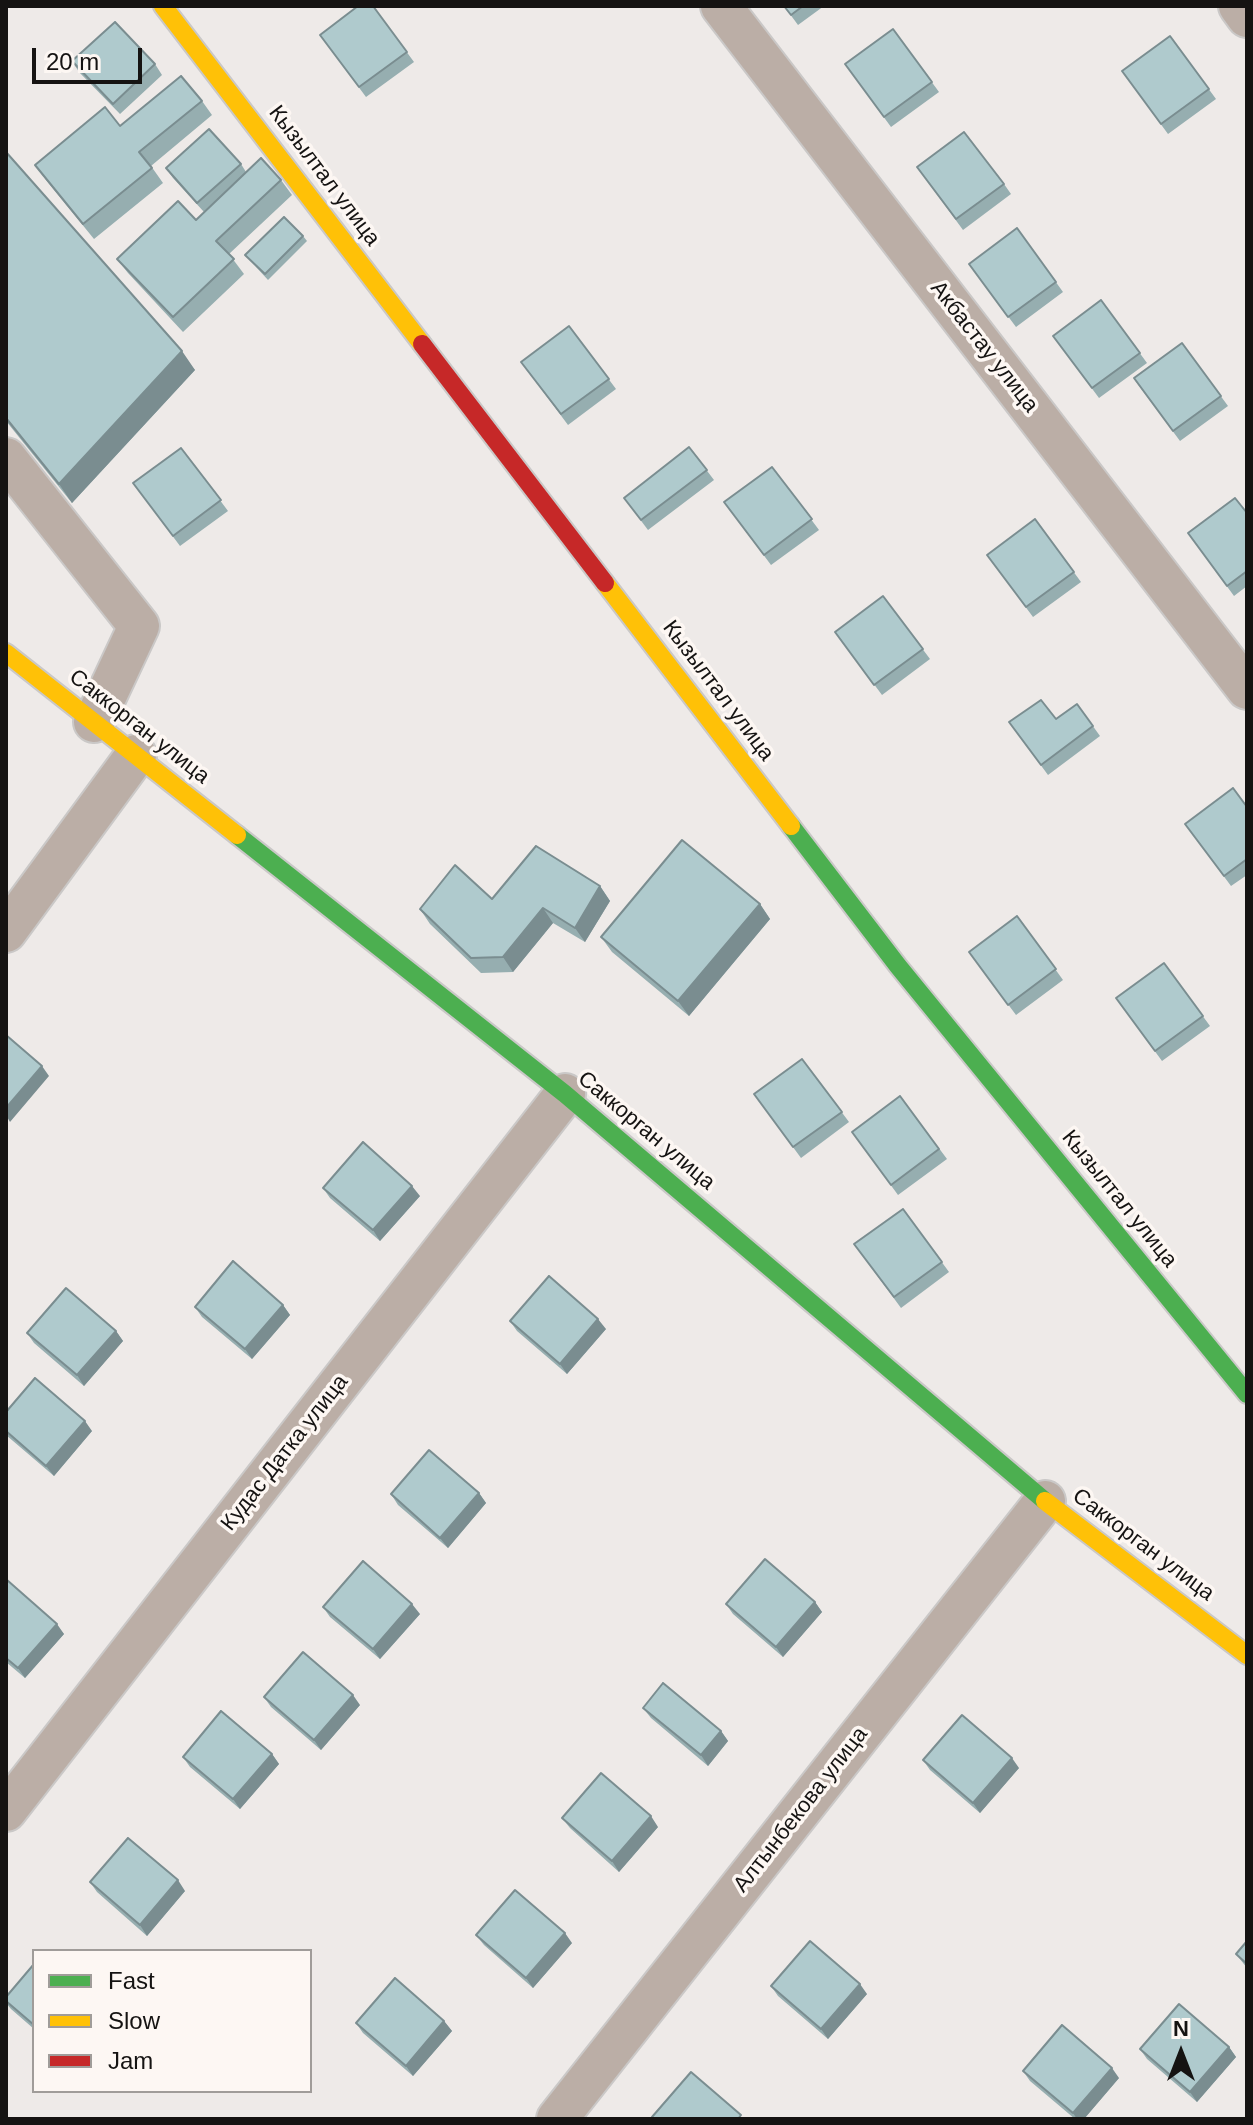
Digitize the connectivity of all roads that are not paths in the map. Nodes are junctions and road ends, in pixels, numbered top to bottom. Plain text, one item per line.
1 (163, 6) edge
2 (721, 6) edge
3 (1239, 6) edge
4 (1247, 17) edge
5 (6, 458) edge
6 (6, 653) edge
7 (1247, 689) edge
8 (94, 722) junction
9 (136, 755) junction
10 (6, 932) edge
11 (565, 1094) junction
12 (1247, 1394) edge
13 (1045, 1501) junction
14 (1247, 1655) edge
15 (6, 1811) edge
16 (557, 2119) edge

1 - 12 street, Кызылтал улица
2 - 7 street, Акбастау улица
3 - 4 street
5 - 8 street
6 - 8 street, Саккорган улица
8 - 9 street, Саккорган улица
9 - 10 street
9 - 11 street, Саккорган улица
11 - 13 street, Саккорган улица
11 - 15 street, Кудас Датка улица
13 - 14 street, Саккорган улица
13 - 16 street, Алтынбекова улица

